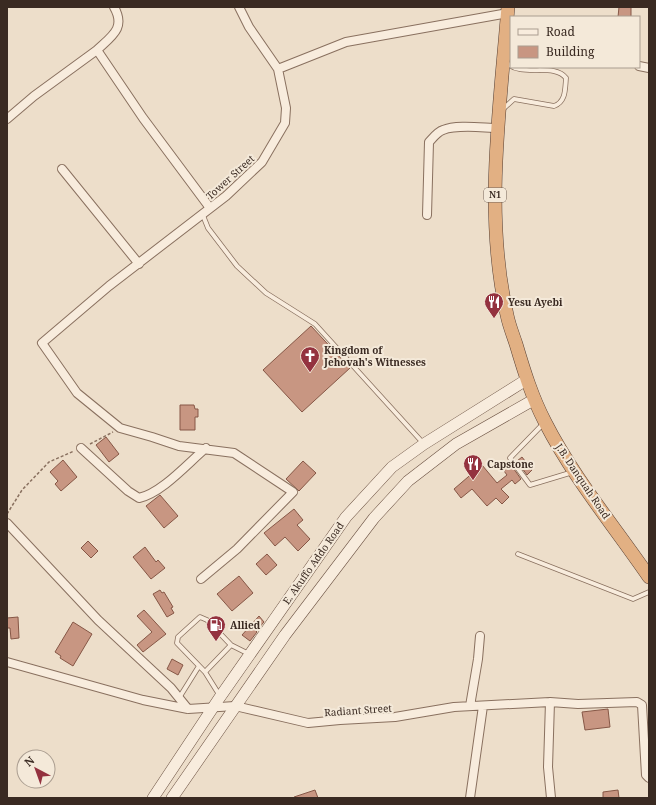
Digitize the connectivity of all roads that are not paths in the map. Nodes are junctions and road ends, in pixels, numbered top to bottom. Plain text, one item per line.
1 (114, 7) edge
2 (239, 7) edge
3 (508, 10) edge
4 (98, 50) junction
5 (507, 55) edge
6 (515, 68) edge
7 (278, 69) junction
8 (500, 112) junction
9 (7, 119) edge
10 (499, 128) junction
11 (62, 169) dead end
12 (210, 208) junction
13 (202, 213) junction
14 (427, 215) dead end
15 (139, 264) junction
16 (526, 380) junction
17 (535, 400) junction
18 (545, 422) junction
19 (424, 444) junction
20 (81, 448) road end
21 (206, 448) junction
22 (575, 471) junction
23 (7, 523) edge
24 (518, 554) dead end
25 (649, 577) edge
26 (201, 579) dead end
27 (649, 592) edge
28 (480, 636) dead end
29 (231, 645) junction
30 (250, 654) junction
31 (7, 662) edge
32 (199, 666) junction
33 (204, 672) junction
34 (220, 697) junction
35 (179, 698) junction
36 (550, 702) junction
37 (235, 706) junction
38 (470, 706) junction
39 (483, 706) junction
40 (214, 708) junction
41 (188, 709) junction
42 (649, 778) edge
43 (153, 798) edge
44 (172, 798) edge
45 (470, 798) edge
46 (552, 798) edge

1 - 4 street
2 - 7 street
3 - 5 highway, N1
3 - 7 street
4 - 9 street
4 - 12 street
5 - 8 highway, N1
6 - 8 lane
7 - 12 street, Tower Street
8 - 10 highway, N1
10 - 14 street
10 - 16 highway, N1
11 - 15 street
12 - 13 street, Tower Street
13 - 15 street, Tower Street
13 - 19 lane
15 - 21 street, Tower Street
16 - 17 highway, J.B. Danquah Road / N1
16 - 19 main road, E. Akuffo Addo Road
17 - 18 highway, J.B. Danquah Road / N1
17 - 37 main road, E. Akuffo Addo Road
18 - 22 highway, J.B. Danquah Road / N1
18 - 22 lane
19 - 30 main road, E. Akuffo Addo Road
20 - 21 street
21 - 26 street
22 - 25 highway, J.B. Danquah Road / N1
23 - 35 street
24 - 27 lane
28 - 38 street
29 - 30 lane
29 - 32 lane
29 - 33 lane
30 - 34 main road, E. Akuffo Addo Road
31 - 41 street, Radiant Street
32 - 33 lane
32 - 35 lane
33 - 34 lane
34 - 40 main road, E. Akuffo Addo Road
35 - 41 street
36 - 39 street, Radiant Street
36 - 42 street, Radiant Street
36 - 46 street
37 - 38 street, Radiant Street
37 - 40 street, Radiant Street
37 - 44 main road, E. Akuffo Addo Road
38 - 39 street, Radiant Street
39 - 45 street
40 - 41 street, Radiant Street
40 - 43 main road, E. Akuffo Addo Road

